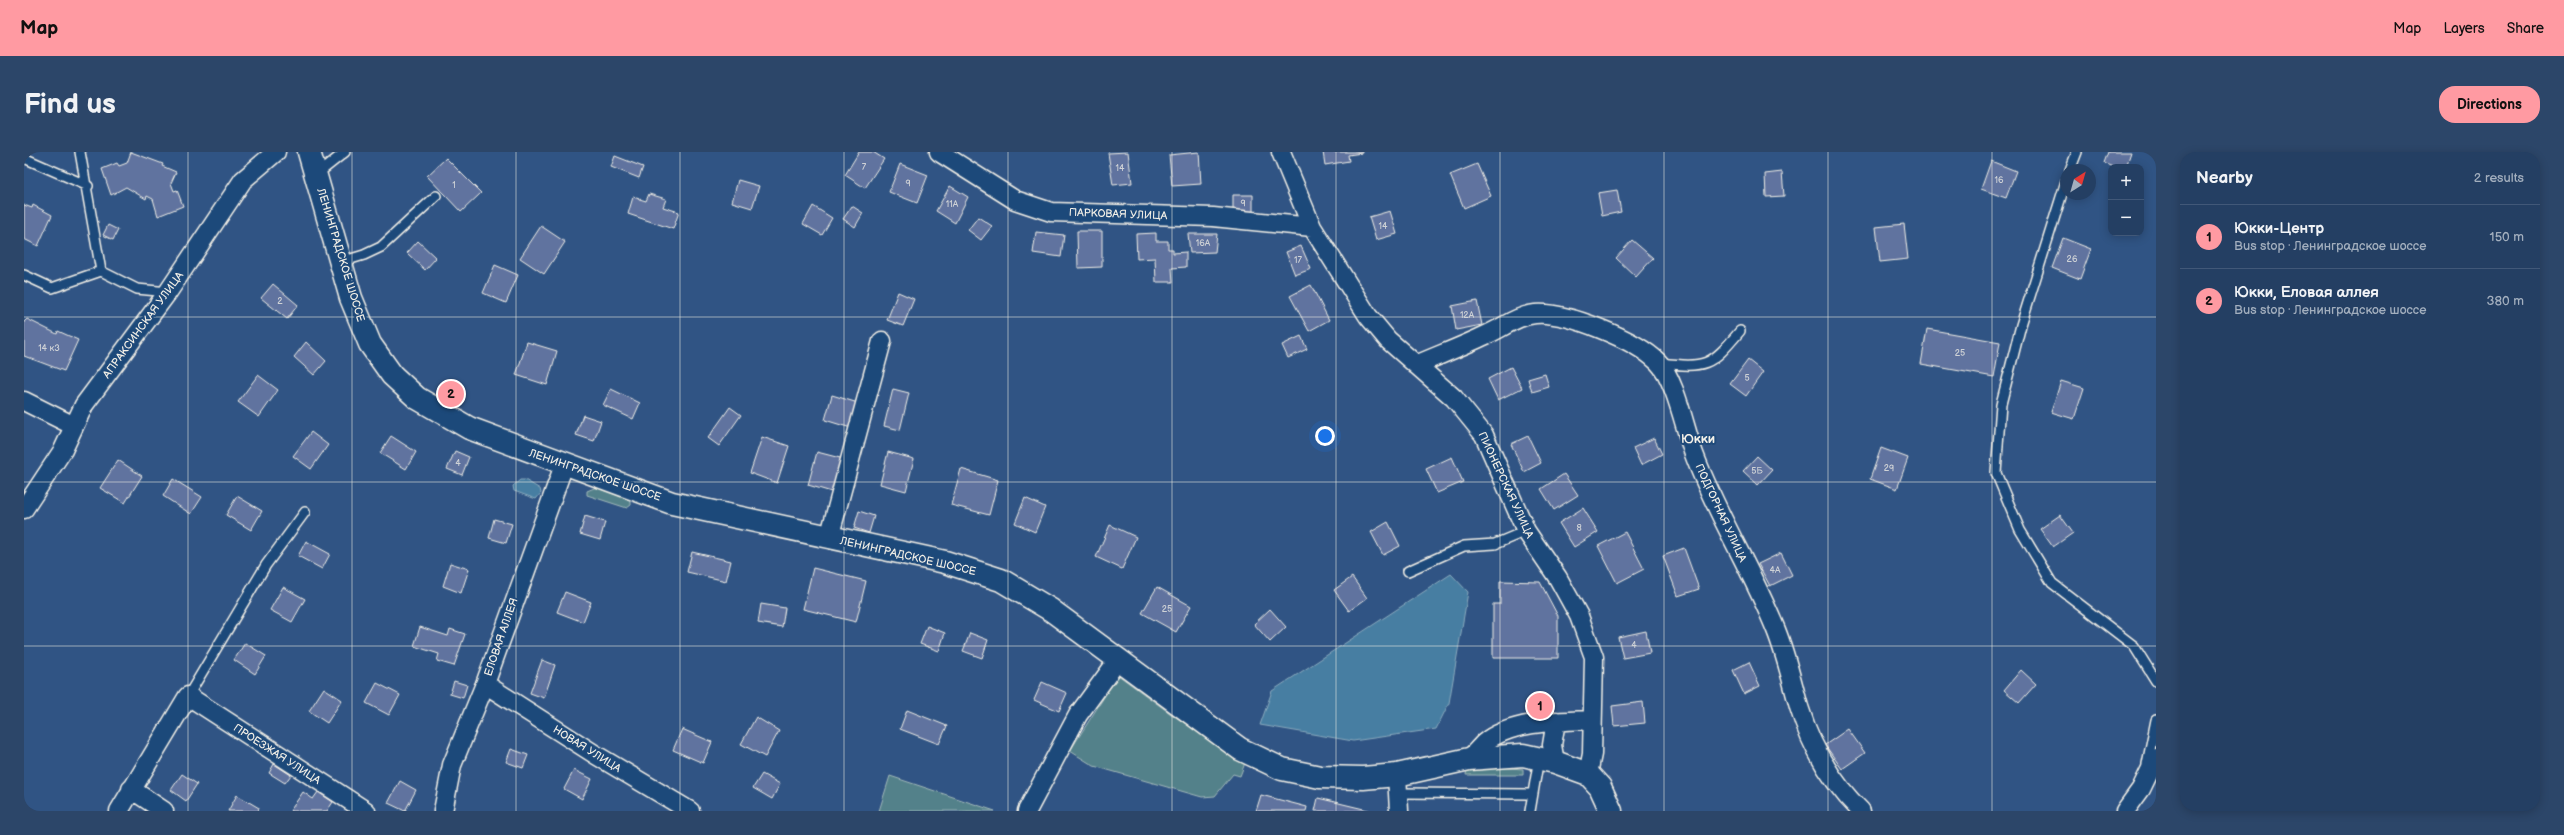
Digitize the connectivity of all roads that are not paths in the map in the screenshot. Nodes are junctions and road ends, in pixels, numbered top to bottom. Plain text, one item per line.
1 (80, 152) edge
2 (276, 152) edge
3 (309, 152) edge
4 (345, 152) edge
5 (940, 152) edge
6 (1281, 152) edge
7 (2077, 152) edge
8 (24, 158) edge
9 (2072, 164) edge
10 (316, 175) junction
11 (88, 186) junction
12 (436, 196) dead end
13 (2060, 199) edge
14 (1312, 227) junction
15 (341, 262) junction
16 (101, 271) junction
17 (24, 275) edge
18 (168, 292) junction
19 (1740, 331) dead end
20 (882, 341) dead end
21 (1659, 363) junction
22 (1416, 365) junction
23 (24, 401) edge
24 (74, 426) junction
25 (564, 465) junction
26 (24, 509) edge
27 (305, 512) dead end
28 (1526, 531) junction
29 (829, 538) junction
30 (1408, 571) dead end
31 (1118, 660) junction
32 (2156, 681) edge
33 (485, 684) junction
34 (188, 696) junction
35 (1592, 720) junction
36 (2156, 720) edge
37 (1556, 721) junction
38 (2156, 758) edge
39 (1469, 759) junction
40 (1547, 760) junction
41 (1588, 774) junction
42 (1398, 784) junction
43 (131, 789) junction
44 (2141, 789) junction
45 (1533, 794) junction
46 (1613, 810) edge
47 (119, 811) edge
48 (164, 811) edge
49 (366, 811) edge
50 (443, 811) edge
51 (690, 811) edge
52 (1027, 811) edge
53 (1399, 811) edge
54 (1530, 811) edge
55 (1861, 811) edge
56 (2125, 811) edge

1 - 11 lane
2 - 18 street, АПРАКСИНСКАЯ УЛИЦА
3 - 10 main road, ЛЕНИНГРАДСКОЕ ШОССЕ
4 - 10 lane
5 - 14 street, ПАРКОВАЯ УЛИЦА
6 - 14 street, ПИОНЕРСКАЯ УЛИЦА
7 - 9 lane
8 - 11 lane
10 - 15 main road, ЛЕНИНГРАДСКОЕ ШОССЕ
11 - 16 lane
12 - 15 lane
13 - 32 lane
14 - 22 street, ПИОНЕРСКАЯ УЛИЦА
15 - 25 main road, ЛЕНИНГРАДСКОЕ ШОССЕ
16 - 17 lane
16 - 18 lane
18 - 24 street, АПРАКСИНСКАЯ УЛИЦА
19 - 21 lane
20 - 29 street
21 - 22 street, ПОДГОРНАЯ УЛИЦА
21 - 55 street, ПОДГОРНАЯ УЛИЦА
22 - 28 street, ПИОНЕРСКАЯ УЛИЦА
23 - 24 street
24 - 26 street, АПРАКСИНСКАЯ УЛИЦА
25 - 29 main road, ЛЕНИНГРАДСКОЕ ШОССЕ
25 - 33 street, ЕЛОВАЯ АЛЛЕЯ
27 - 34 lane
28 - 30 lane
28 - 35 street, ПИОНЕРСКАЯ УЛИЦА
29 - 31 main road, ЛЕНИНГРАДСКОЕ ШОССЕ
31 - 42 main road, ЛЕНИНГРАДСКОЕ ШОССЕ
31 - 52 street
33 - 50 street, ЕЛОВАЯ АЛЛЕЯ
33 - 51 street, НОВАЯ УЛИЦА
34 - 43 street
34 - 49 street, ПРОЕЗЖАЯ УЛИЦА
35 - 37 street
35 - 41 street, ПИОНЕРСКАЯ УЛИЦА
36 - 44 lane
37 - 39 street
37 - 40 street
38 - 44 street
39 - 40 main road, ЛЕНИНГРАДСКОЕ ШОССЕ
39 - 42 main road, ЛЕНИНГРАДСКОЕ ШОССЕ
40 - 41 main road, ЛЕНИНГРАДСКОЕ ШОССЕ
40 - 45 lane
41 - 46 main road, ЛЕНИНГРАДСКОЕ ШОССЕ
42 - 45 lane
42 - 53 street
43 - 47 street
43 - 48 street
44 - 56 street
45 - 54 lane

